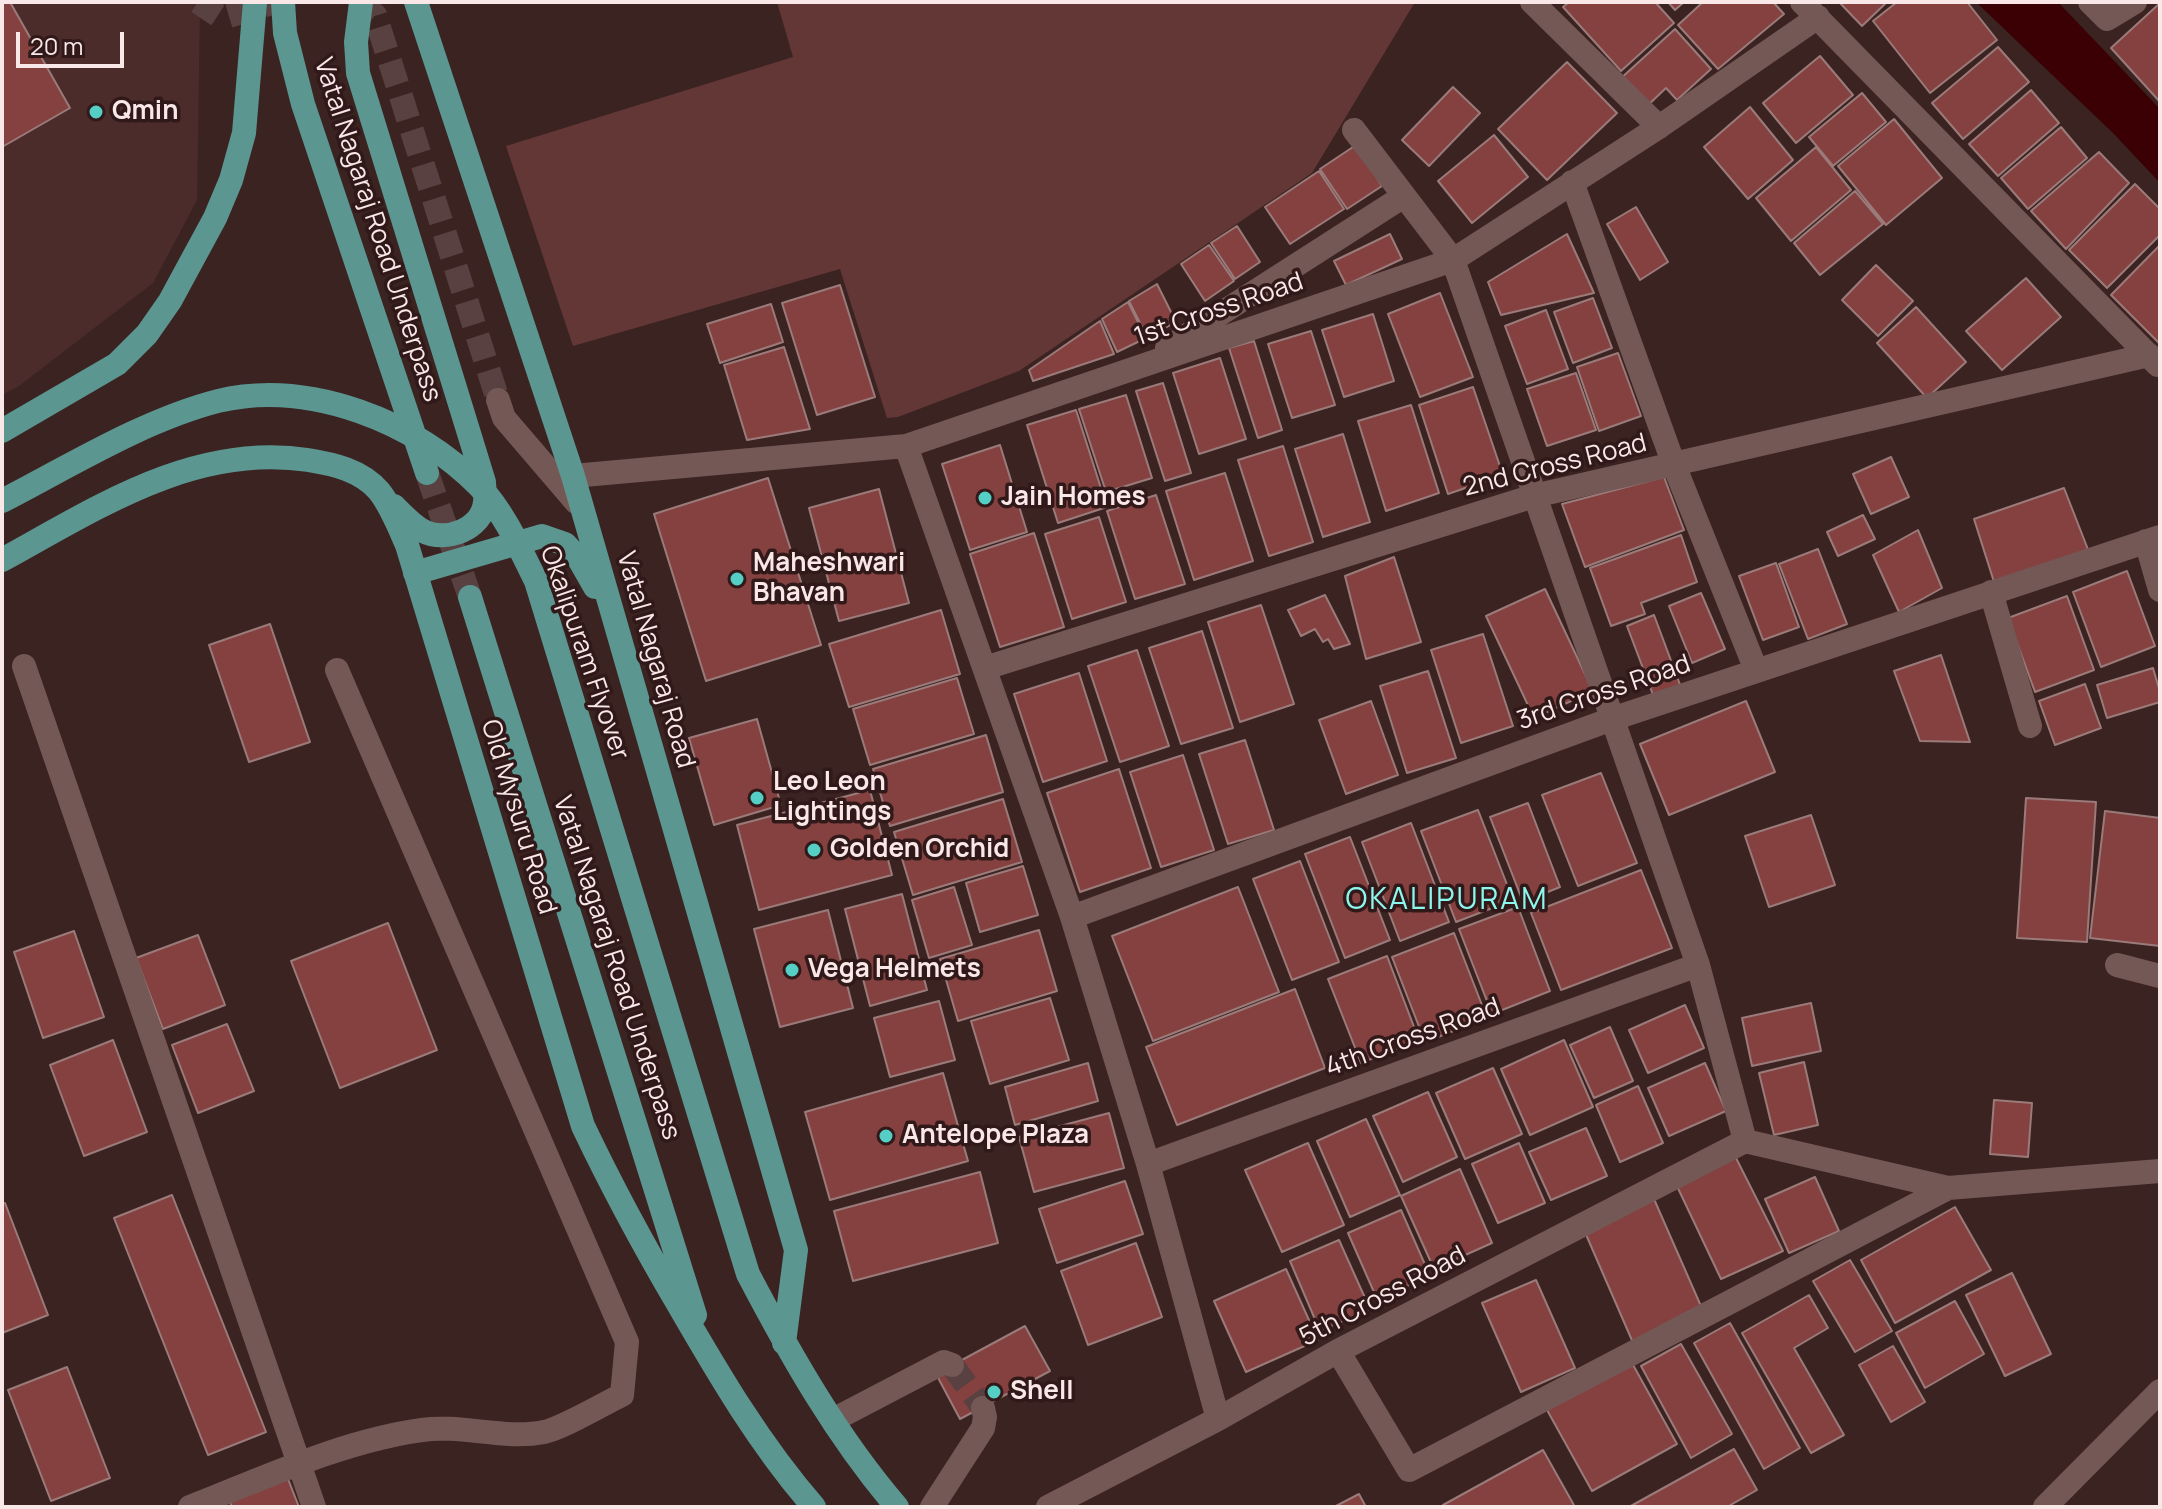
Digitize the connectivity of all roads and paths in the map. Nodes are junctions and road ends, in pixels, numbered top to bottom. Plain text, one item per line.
1 (255, 2) edge
2 (283, 2) edge
3 (361, 2) edge
4 (416, 2) edge
5 (1532, 2) edge
6 (2135, 2) edge
7 (1810, 10) edge
8 (2099, 11) edge
9 (1659, 127) junction
10 (1354, 130) dead end
11 (1572, 182) junction
12 (1404, 196) junction
13 (1453, 260) junction
14 (2154, 361) edge
15 (1135, 368) junction
16 (498, 400) tunnel mouth
17 (2, 431) edge
18 (906, 446) junction
19 (1674, 465) junction
20 (427, 473) tunnel mouth
21 (573, 476) junction
22 (380, 492) junction
23 (1534, 496) junction
24 (2, 501) edge
25 (583, 509) junction
26 (2153, 539) edge
27 (2, 560) edge
28 (415, 573) junction
29 (2160, 590) edge
30 (1991, 592) junction
31 (470, 597) tunnel mouth
32 (619, 636) junction
33 (24, 666) dead end
34 (985, 668) junction
35 (337, 670) dead end
36 (1756, 670) junction
37 (1612, 719) junction
38 (2030, 726) dead end
39 (1072, 917) junction
40 (1698, 965) junction
41 (2117, 965) dead end
42 (2160, 976) edge
43 (1745, 1141) junction
44 (1148, 1164) junction
45 (2160, 1171) edge
46 (1948, 1188) junction
47 (784, 1343) junction
48 (1338, 1351) junction
49 (708, 1356) junction
50 (952, 1365) dead end
51 (2160, 1391) edge
52 (983, 1408) dead end
53 (1218, 1419) junction
54 (833, 1420) junction
55 (299, 1465) junction
56 (190, 1507) edge
57 (314, 1507) edge
58 (814, 1507) edge
59 (897, 1507) edge
60 (932, 1507) edge
61 (1048, 1507) edge
62 (2045, 1507) edge

1 - 17 main road
2 - 20 main road, Vatal Nagaraj Road Underpass
3 - 22 main road
4 - 21 main road, Vatal Nagaraj Road
5 - 9 street
6 - 8 street
7 - 9 street, 1st Cross Road
7 - 14 street
9 - 11 street, 1st Cross Road
10 - 12 street
11 - 13 street, 1st Cross Road
11 - 19 street
12 - 13 street
12 - 15 street
13 - 15 street, 1st Cross Road
13 - 23 street
14 - 19 street, 2nd Cross Road
15 - 18 street, 1st Cross Road
16 - 25 street
18 - 21 street, 1st Cross Road
18 - 34 street
19 - 23 street, 2nd Cross Road
19 - 36 street
21 - 25 main road, Vatal Nagaraj Road
22 - 27 main road, Old Mysuru Road
22 - 28 main road, Old Mysuru Road
23 - 34 street, 2nd Cross Road
23 - 37 street
24 - 47 main road, Okalipuram Flyover
25 - 32 main road, Vatal Nagaraj Road
26 - 29 street
26 - 30 street, 3rd Cross Road
28 - 32 main road
28 - 49 main road, Old Mysuru Road
30 - 36 street, 3rd Cross Road
30 - 38 street
31 - 49 main road, Vatal Nagaraj Road Underpass
32 - 47 main road, Vatal Nagaraj Road
33 - 55 street
34 - 39 street
35 - 55 street
36 - 37 street, 3rd Cross Road
37 - 39 street, 3rd Cross Road
37 - 40 street
39 - 44 street
40 - 43 street
40 - 44 street, 4th Cross Road
41 - 42 street
43 - 46 street
43 - 48 street, 5th Cross Road
44 - 53 street
45 - 46 street
46 - 48 street
47 - 54 main road
48 - 53 street, 5th Cross Road
49 - 58 main road, Old Mysuru Road
50 - 54 street
51 - 62 street
52 - 60 street
53 - 61 street, 5th Cross Road
54 - 59 main road
55 - 56 street
55 - 57 street

